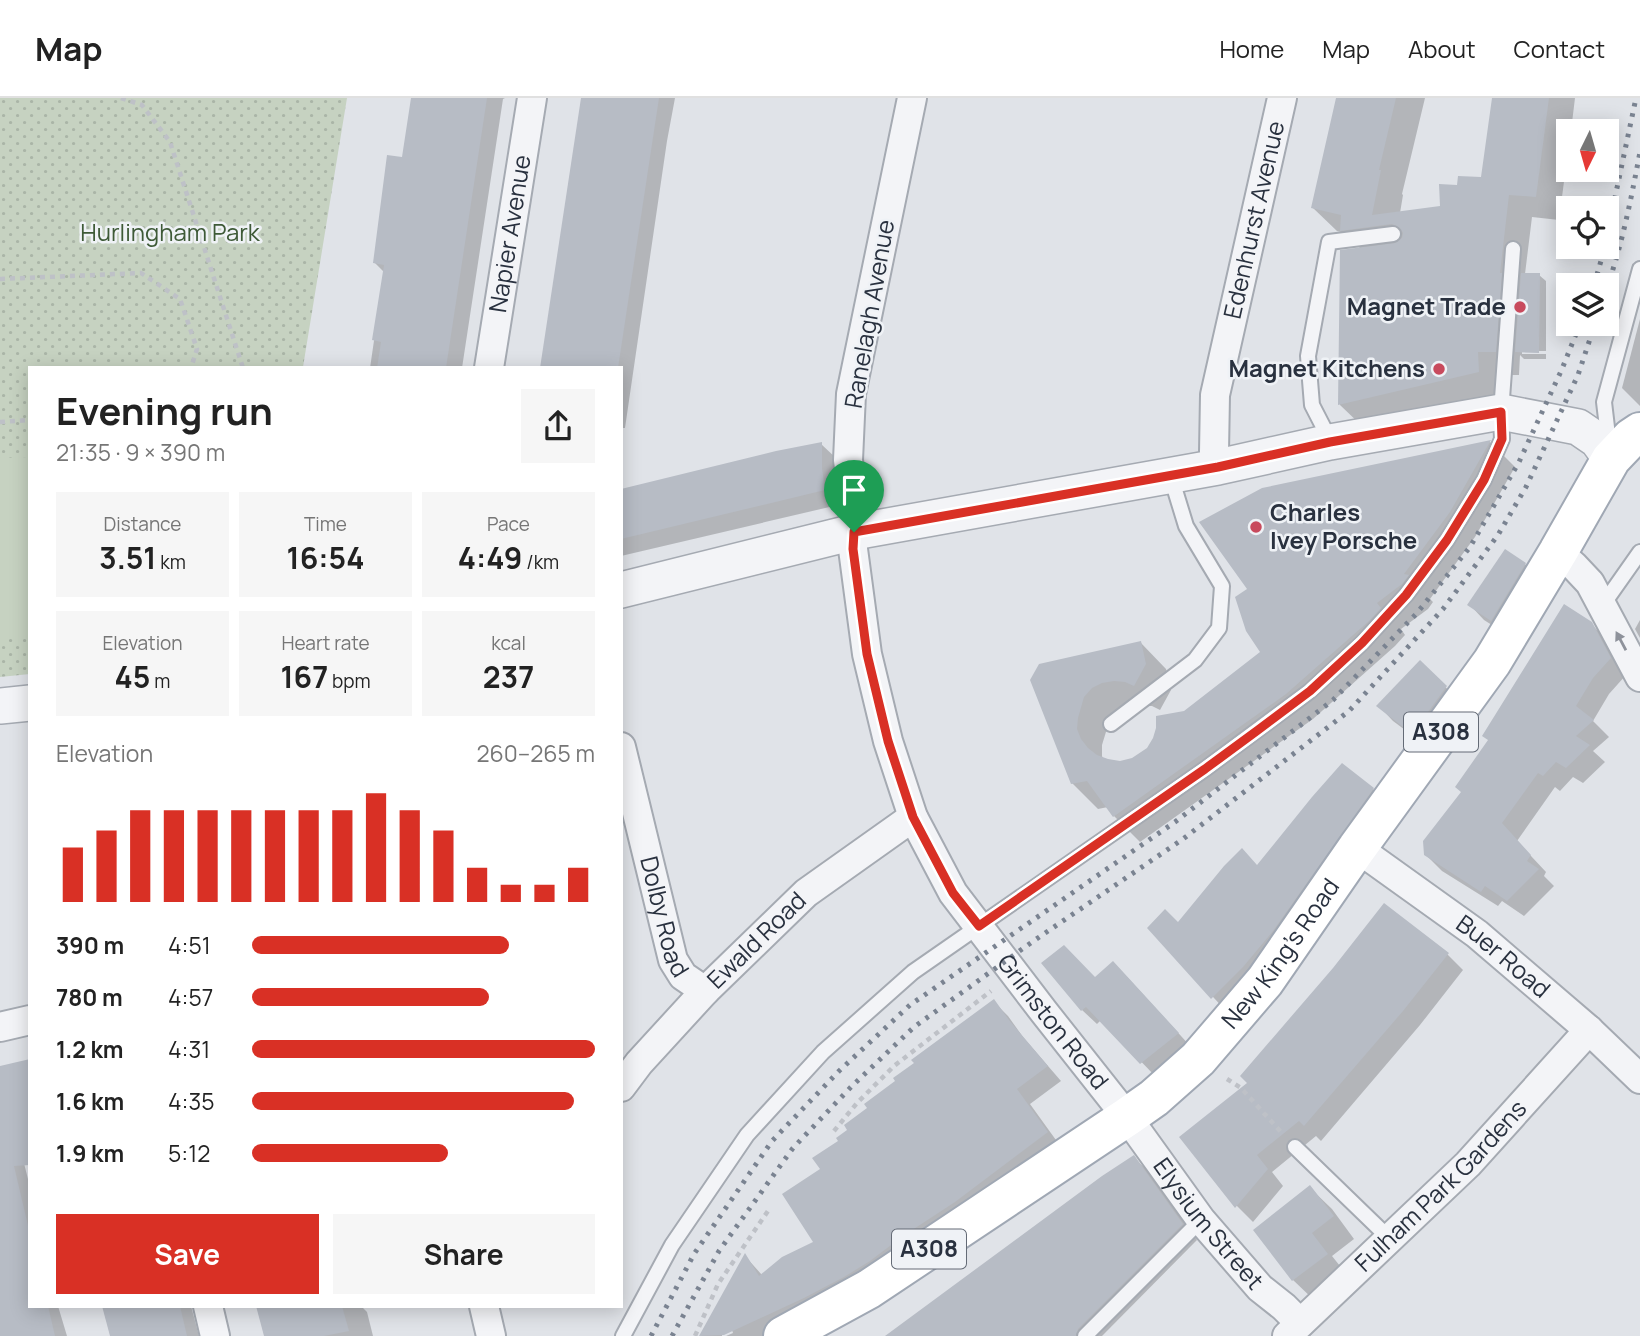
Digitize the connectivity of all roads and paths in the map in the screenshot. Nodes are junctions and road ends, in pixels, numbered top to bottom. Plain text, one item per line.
1 (121, 98) edge
2 (532, 98) edge
3 (912, 98) edge
4 (1282, 98) edge
5 (1393, 234) dead end
6 (1513, 249) dead end
7 (1640, 269) edge
8 (0, 279) edge
9 (192, 366) edge
10 (242, 366) edge
11 (489, 366) edge
12 (1501, 412) junction
13 (28, 420) edge
14 (0, 422) edge
15 (1640, 432) edge
16 (1330, 442) junction
17 (1611, 459) junction
18 (1218, 467) junction
19 (1171, 475) junction
20 (854, 532) junction
21 (1558, 552) junction
22 (1640, 552) edge
23 (623, 590) edge
24 (1602, 606) junction
25 (1640, 677) edge
26 (28, 703) edge
27 (0, 706) edge
28 (1111, 724) dead end
29 (623, 755) edge
30 (913, 817) junction
31 (1357, 848) junction
32 (979, 926) junction
33 (1015, 974) junction
34 (705, 991) junction
35 (28, 1020) edge
36 (0, 1027) edge
37 (1589, 1030) junction
38 (1198, 1059) junction
39 (1640, 1079) edge
40 (623, 1084) edge
41 (1127, 1117) junction
42 (834, 1131) dead end
43 (1295, 1147) joint
44 (770, 1208) dead end
45 (1201, 1220) junction
46 (1390, 1239) junction
47 (208, 1308) edge
48 (484, 1308) edge
49 (1293, 1330) edge
50 (215, 1336) edge
51 (491, 1336) edge
52 (622, 1336) edge
53 (695, 1336) edge
54 (783, 1336) edge
55 (1085, 1336) edge

1 - 10 path
2 - 11 street, Napier Avenue
3 - 20 street, Ranelagh Avenue
4 - 18 street, Edenhurst Avenue
5 - 16 lane
6 - 12 lane
7 - 17 lane
8 - 9 path
12 - 16 street
12 - 17 street
12 - 32 lane
13 - 14 path
15 - 17 main road, New King's Road / A308
16 - 18 street
17 - 21 main road, New King's Road / A308
18 - 19 street
19 - 20 street
19 - 28 lane
20 - 23 street
20 - 30 street, Grimston Road
21 - 24 street
21 - 31 main road, New King's Road / A308
22 - 24 lane
25 -> 24 street
26 - 27 street
29 - 34 street, Dolby Road
30 - 32 street, Grimston Road
30 - 34 street, Ewald Road
31 - 37 street, Buer Road
31 - 38 main road, New King's Road / A308
32 - 33 street, Grimston Road
32 - 52 lane
33 - 41 street, Grimston Road
33 - 42 path
34 - 40 street, Ewald Road
35 - 36 street
37 - 39 street, Buer Road
37 - 46 street, Fulham Park Gardens
38 - 41 main road, New King's Road / A308
38 - 43 path
41 - 45 street, Elysium Street
41 - 54 main road, New King's Road / A308
43 - 46 lane
44 - 53 path
45 - 49 street, Elysium Street
45 - 55 lane
46 - 49 street, Fulham Park Gardens
47 - 50 street
48 - 51 street

